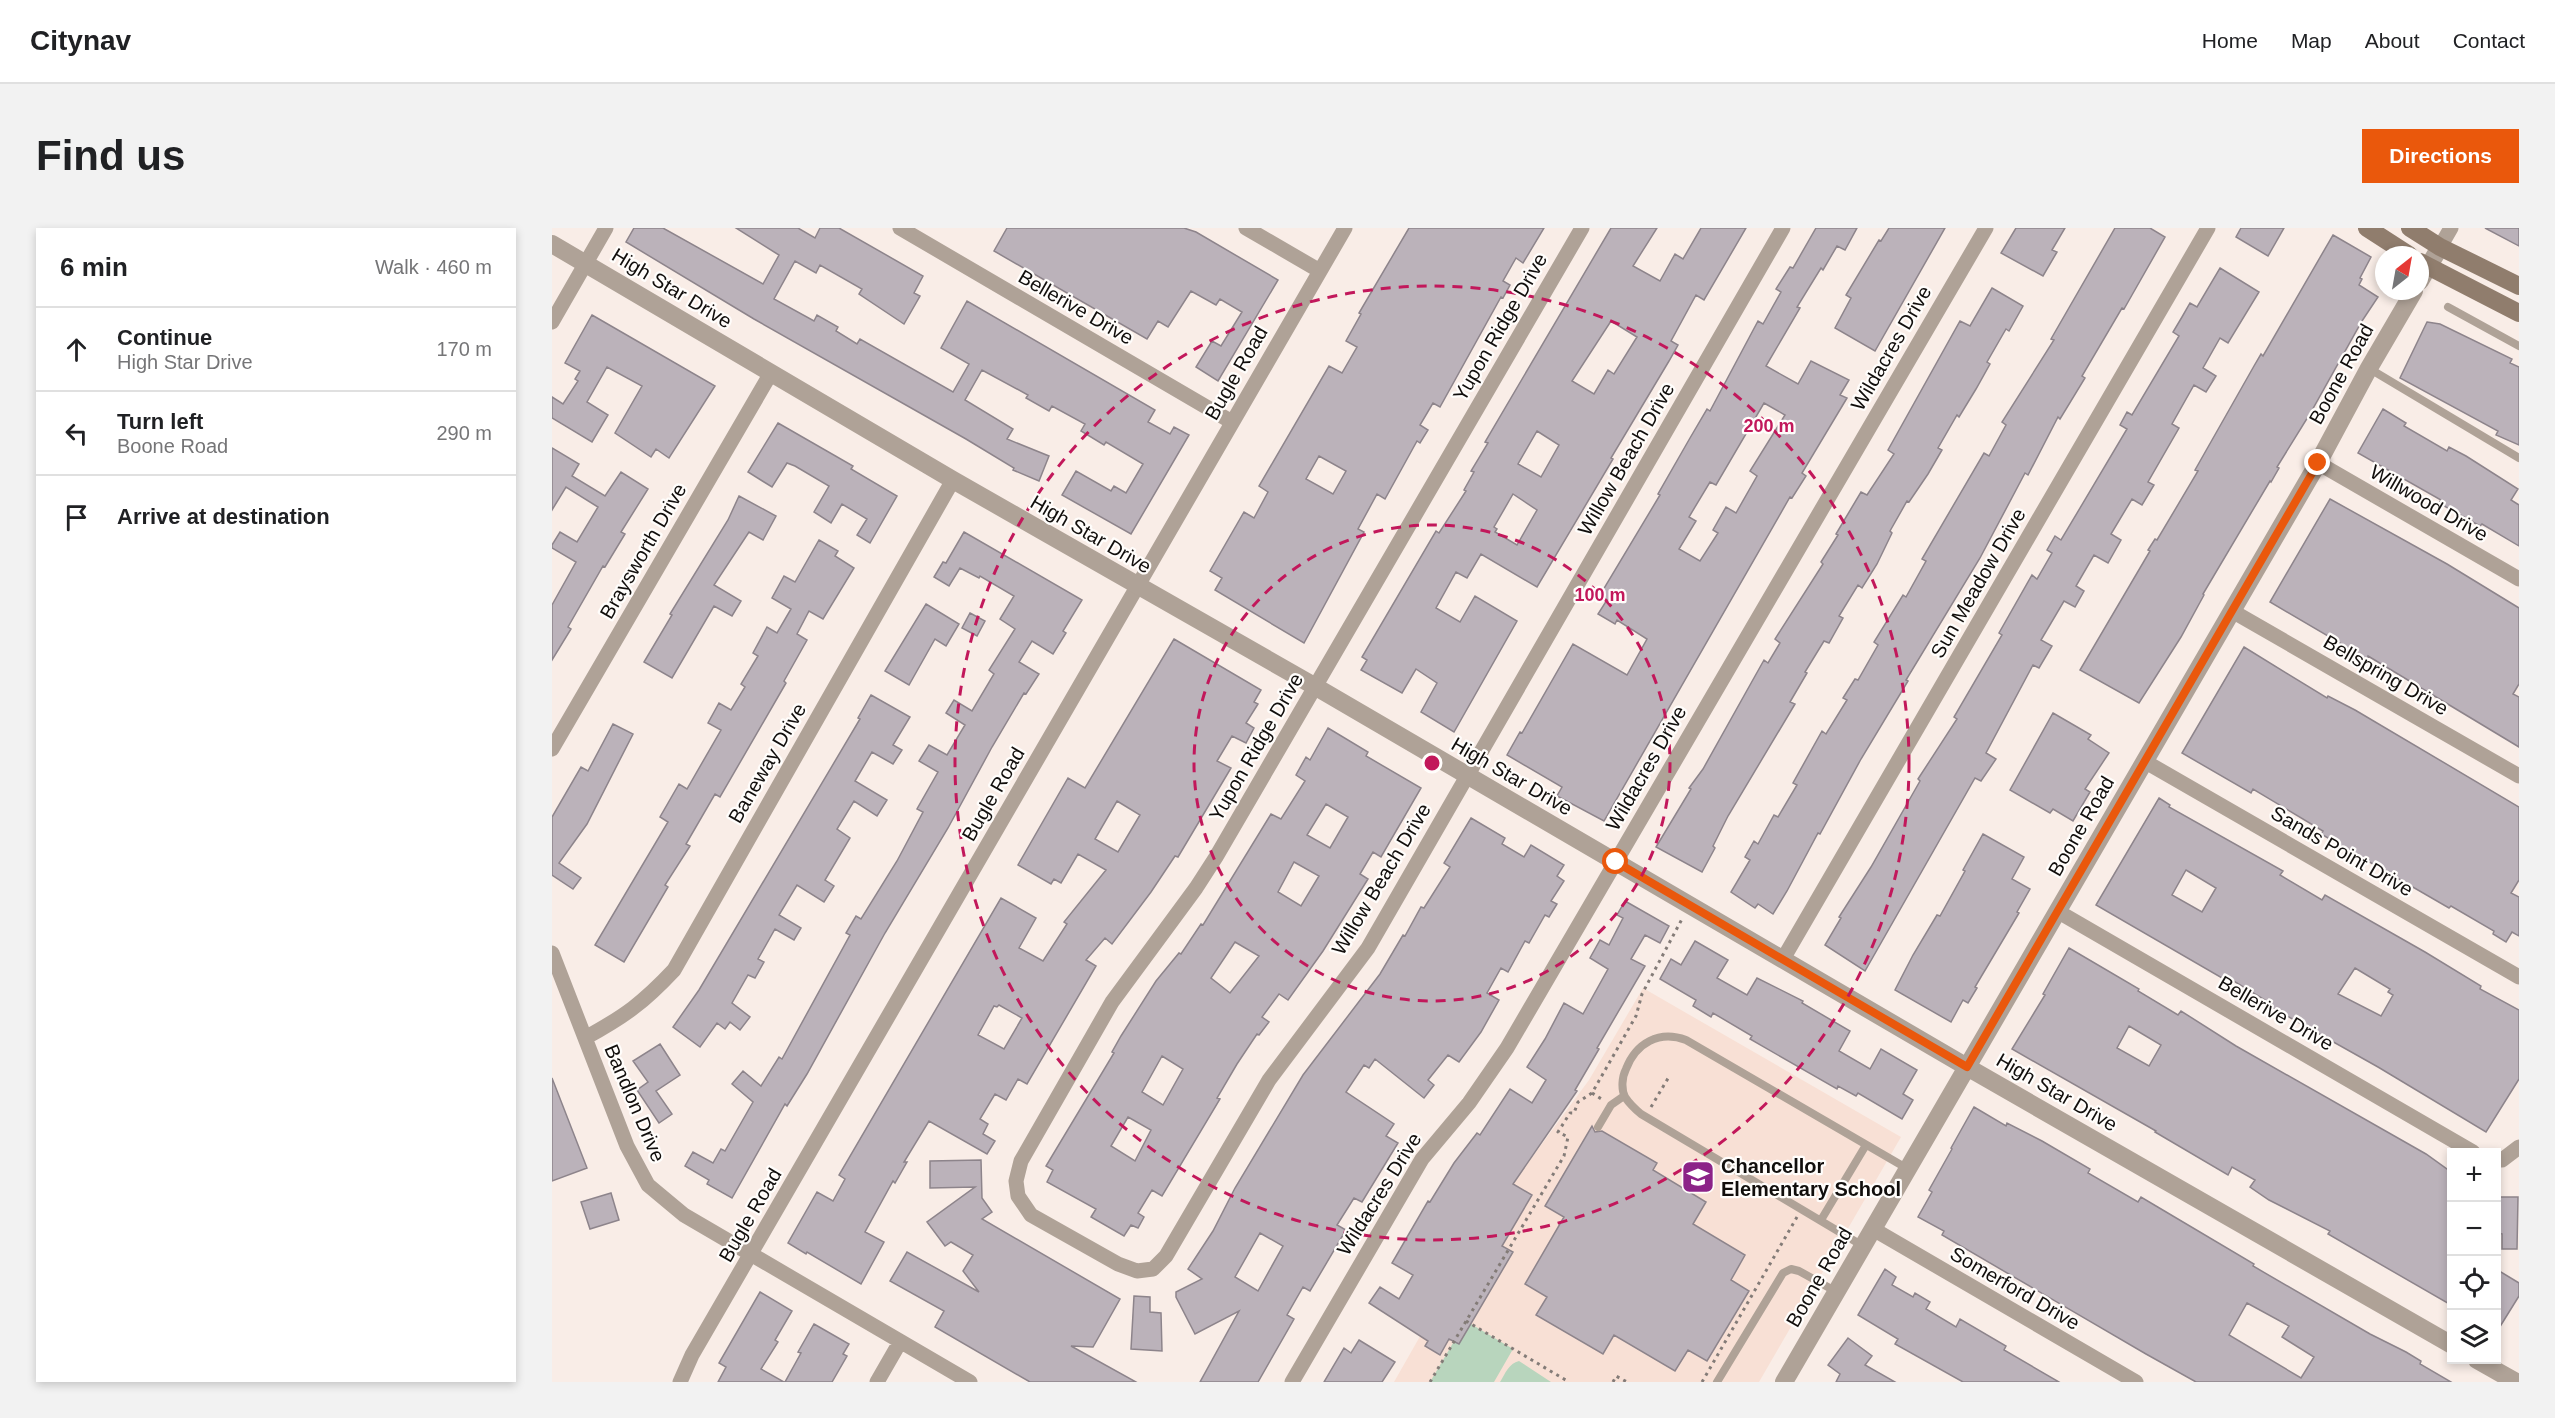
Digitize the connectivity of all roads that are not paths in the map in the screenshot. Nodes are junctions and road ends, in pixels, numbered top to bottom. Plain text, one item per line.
1 (606, 228) edge
2 (900, 228) edge
3 (1246, 228) edge
4 (1345, 228) edge
5 (1582, 228) edge
6 (1784, 228) edge
7 (1986, 228) edge
8 (2208, 228) edge
9 (2367, 228) edge
10 (2410, 228) edge
11 (2451, 228) edge
12 (552, 244) edge
13 (2395, 246) edge
14 (2440, 248) junction
15 (2429, 262) edge
16 (586, 263) junction
17 (1320, 271) junction
18 (2429, 273) edge
19 (2519, 286) edge
20 (2409, 300) edge
21 (2448, 307) dead end
22 (2519, 313) edge
23 (552, 322) edge
24 (2519, 346) edge
25 (2369, 368) junction
26 (771, 373) junction
27 (1232, 422) junction
28 (2519, 458) edge
29 (2318, 463) junction
30 (953, 480) junction
31 (2519, 579) edge
32 (1137, 586) junction
33 (2232, 610) junction
34 (1316, 687) junction
35 (552, 749) edge
36 (2144, 760) junction
37 (1467, 775) junction
38 (2519, 776) edge
39 (1616, 862) junction
40 (2057, 911) junction
41 (552, 952) edge
42 (1784, 959) junction
43 (2519, 977) edge
44 (585, 1038) junction
45 (1967, 1067) junction
46 (1624, 1096) junction
47 (1598, 1126) dead end
48 (1866, 1145) junction
49 (2519, 1147) edge
50 (2466, 1148) edge
51 (2501, 1160) edge
52 (1908, 1169) junction
53 (1821, 1220) junction
54 (1873, 1229) junction
55 (1863, 1246) junction
56 (1098, 1253) joint
57 (752, 1254) junction
58 (1836, 1292) junction
59 (900, 1342) junction
60 (2447, 1342) edge
61 (2485, 1364) edge
62 (680, 1382) edge
63 (877, 1382) edge
64 (970, 1382) edge
65 (1293, 1382) edge
66 (1717, 1382) edge
67 (1784, 1382) edge
68 (2136, 1382) edge
69 (2516, 1382) edge

1 - 16 street
2 - 27 street, Bellerive Drive
3 - 17 street
4 - 17 street, Bugle Road
5 - 34 street, Yupon Ridge Drive
6 - 37 street, Willow Beach Drive
7 - 39 street, Wildacres Drive
8 - 42 street, Sun Meadow Drive
9 - 13 main road
10 - 14 main road
11 - 14 street
12 - 16 street, High Star Drive
14 - 15 street
14 - 19 main road
16 - 23 street
16 - 26 street, High Star Drive
17 - 27 street, Bugle Road
18 - 22 main road
20 - 25 street, Boone Road
21 - 24 lane
25 - 28 lane
25 - 29 street, Boone Road
26 - 30 street, High Star Drive
26 - 35 street, Braysworth Drive
27 - 32 street, Bugle Road
29 - 31 street, Willwood Drive
29 - 33 street, Boone Road
30 - 32 street, High Star Drive
30 - 44 street, Baneway Drive
32 - 34 street, High Star Drive
32 - 57 street, Bugle Road
33 - 36 street, Boone Road
33 - 38 street, Bellspring Drive
34 - 37 street, High Star Drive
34 - 56 street, Yupon Ridge Drive
36 - 40 street, Boone Road
36 - 43 street, Sands Point Drive
37 - 39 street, High Star Drive
37 - 56 street, Willow Beach Drive
39 - 42 street, High Star Drive
39 - 65 street, Wildacres Drive
40 - 45 street, Boone Road
40 - 50 street, Bellerive Drive
41 - 44 street, Bandlon Drive
42 - 45 street, High Star Drive
44 - 57 street, Bandlon Drive
45 - 52 street, Boone Road
45 - 60 street, High Star Drive
46 - 47 lane
46 - 48 lane
46 - 53 lane
48 - 52 lane
48 - 53 lane
49 - 51 street
52 - 54 street, Boone Road
53 - 55 lane
54 - 55 street, Boone Road
54 - 68 street, Somerford Drive
55 - 58 street, Boone Road
57 - 59 street, Bandlon Drive
57 - 62 street, Bugle Road
58 - 66 lane
58 - 67 street, Boone Road
59 - 63 street
59 - 64 street, Bandlon Drive
61 - 69 street

